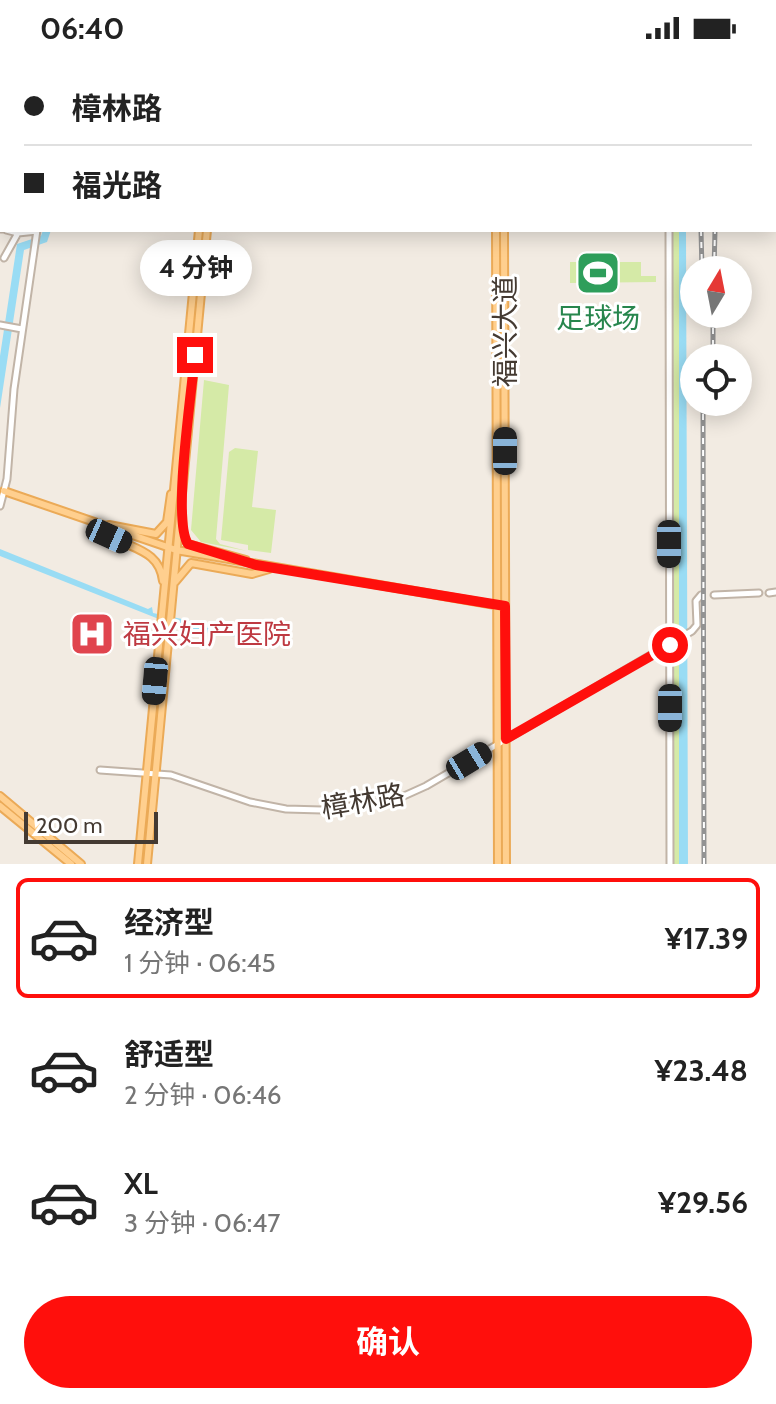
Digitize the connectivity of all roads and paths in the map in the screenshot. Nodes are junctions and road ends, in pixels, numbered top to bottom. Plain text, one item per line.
1 (13, 232) edge
2 (37, 232) edge
3 (199, 232) edge
4 (207, 232) edge
5 (496, 232) edge
6 (504, 232) edge
7 (669, 232) edge
8 (18, 233) junction
9 (4, 258) dead end
10 (2, 325) edge
11 (22, 329) junction
12 (175, 479) junction
13 (2, 491) edge
14 (181, 505) junction
15 (0, 506) edge
16 (98, 524) junction
17 (173, 549) junction
18 (256, 565) junction
19 (272, 567) junction
20 (173, 585) junction
21 (163, 592) junction
22 (759, 593) dead end
23 (701, 595) dead end
24 (714, 595) dead end
25 (501, 606) junction
26 (670, 645) junction
27 (506, 739) junction
28 (498, 744) junction
29 (100, 770) dead end
30 (150, 774) junction
31 (0, 796) edge
32 (0, 806) edge
33 (138, 861) edge
34 (71, 864) edge
35 (81, 864) edge
36 (147, 864) edge
37 (498, 864) edge
38 (506, 864) edge
39 (670, 864) edge

1 - 8 street
2 - 8 street
2 - 11 street
3 - 12 main road
4 - 14 main road
5 - 25 main road, 福兴大道
6 - 25 main road, 福兴大道
7 - 26 street
8 - 9 street
10 - 11 street
11 - 13 street
12 - 16 main road
12 - 17 main road
13 - 15 street
13 - 16 main road
14 - 17 main road
14 - 18 main road
16 - 17 main road
16 - 21 main road
17 - 18 main road
17 - 20 main road
17 - 21 main road
18 - 19 main road
19 - 20 main road
19 - 25 main road
20 - 30 main road
21 - 30 main road
22 - 24 street
23 - 26 street, 樟林路
25 - 27 main road, 福兴大道
25 - 28 main road, 福兴大道
26 - 27 street, 樟林路
26 - 39 street
27 - 28 street, 樟林路
27 - 38 main road, 福兴大道
28 - 30 street, 樟林路
28 - 37 main road, 福兴大道
29 - 30 street, 樟林路
30 - 33 main road
30 - 36 main road
31 - 35 main road
32 - 34 main road

